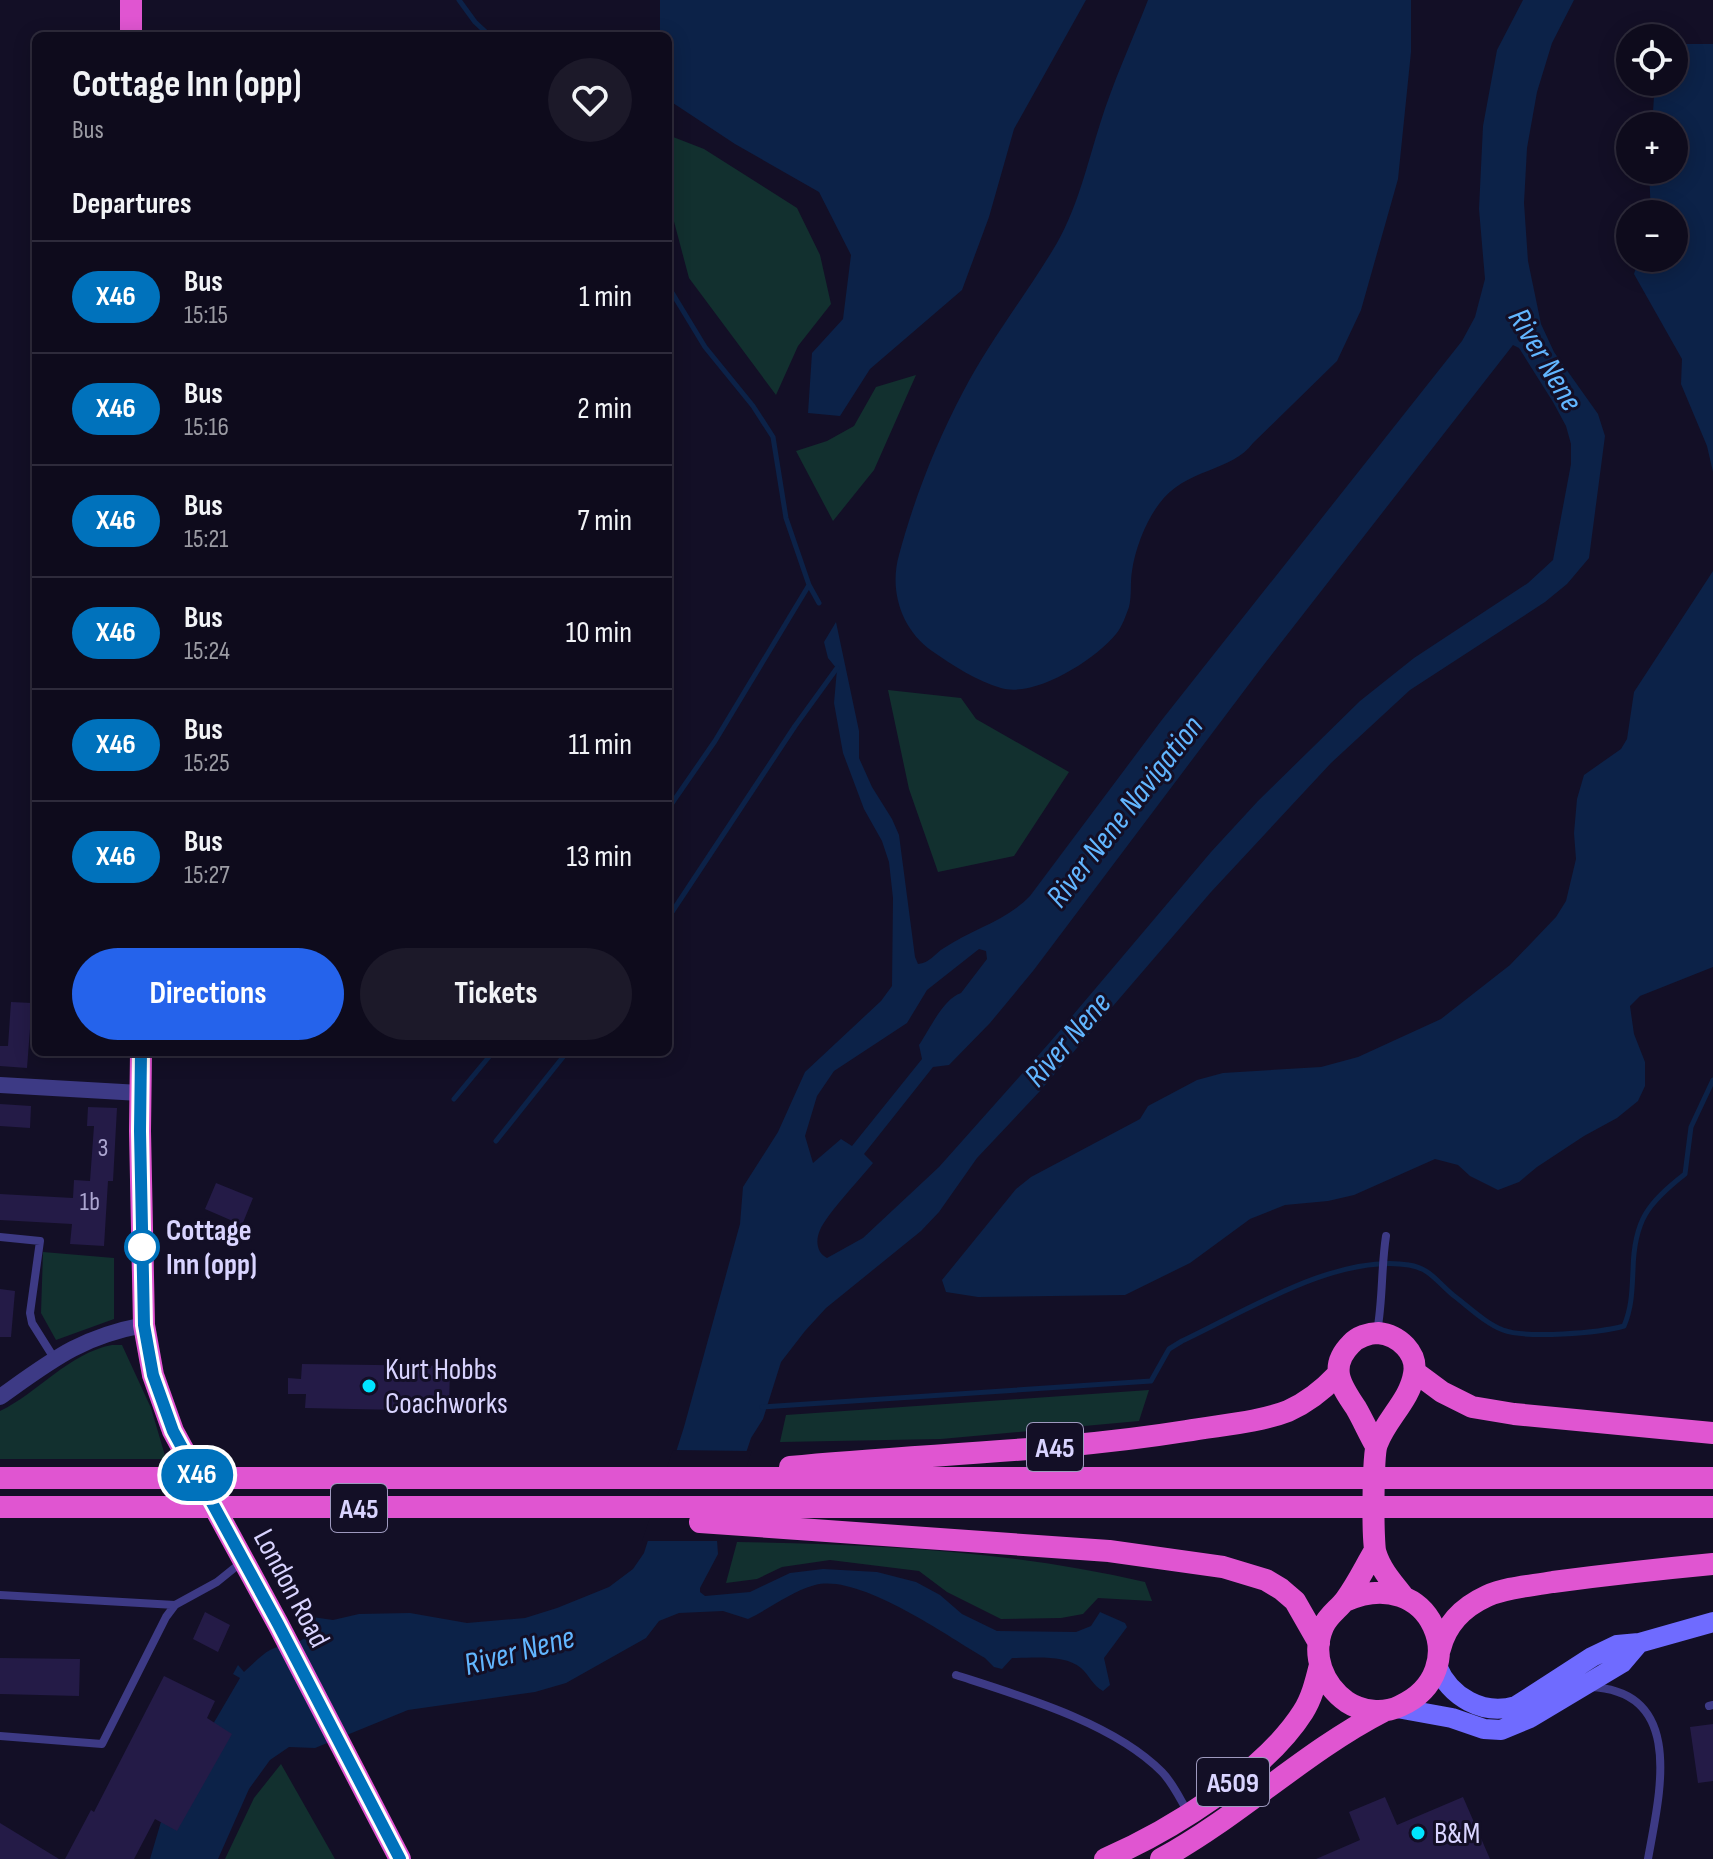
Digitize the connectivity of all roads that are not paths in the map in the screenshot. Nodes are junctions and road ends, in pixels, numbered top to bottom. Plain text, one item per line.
1 (131, 0) edge
2 (131, 32) edge
3 (141, 1056) edge
4 (0, 1085) edge
5 (140, 1093) junction
6 (1386, 1236) dead end
7 (0, 1237) edge
8 (144, 1325) junction
9 (1376, 1333) junction
10 (54, 1358) junction
11 (1415, 1372) junction
12 (1337, 1375) junction
13 (0, 1397) edge
14 (1713, 1433) edge
15 (1376, 1446) junction
16 (758, 1474) junction
17 (0, 1478) edge
18 (1713, 1478) edge
19 (0, 1507) edge
20 (1713, 1507) edge
21 (746, 1516) junction
22 (1374, 1552) junction
23 (243, 1560) junction
24 (1713, 1564) edge
25 (0, 1595) edge
26 (1403, 1596) junction
27 (1345, 1601) junction
28 (175, 1605) junction
29 (1713, 1622) edge
30 (1639, 1643) junction
31 (1319, 1654) junction
32 (1438, 1658) junction
33 (956, 1675) dead end
34 (1582, 1686) junction
35 (1391, 1709) junction
36 (0, 1736) edge
37 (1189, 1814) junction
38 (400, 1859) edge
39 (1105, 1859) edge
40 (1161, 1859) edge
41 (1648, 1859) edge

1 - 2 highway
3 - 5 highway, London Road
4 - 5 street
5 - 8 highway, London Road
6 - 9 lane
7 - 10 lane
8 - 10 street
8 - 23 highway, London Road
9 - 11 highway
9 - 12 highway
10 - 13 street
11 - 14 highway
11 - 15 highway
12 - 15 highway
12 - 16 highway, A45
15 - 22 highway
16 - 17 highway, A45
16 - 18 highway, A45
19 - 21 highway, A45
20 - 21 highway, A45
21 - 31 highway
22 - 26 highway
22 - 27 highway
23 - 28 lane
23 - 38 highway, London Road
24 - 32 highway
25 - 28 lane
26 - 27 highway
26 - 32 highway
27 - 31 highway
28 - 36 lane
29 - 30 main road
30 - 32 main road
30 - 34 main road
31 - 35 highway
31 - 37 highway, A509
32 - 35 highway
33 - 37 lane
34 - 35 main road
34 - 41 lane
35 - 40 highway, A509
37 - 39 highway, A509

